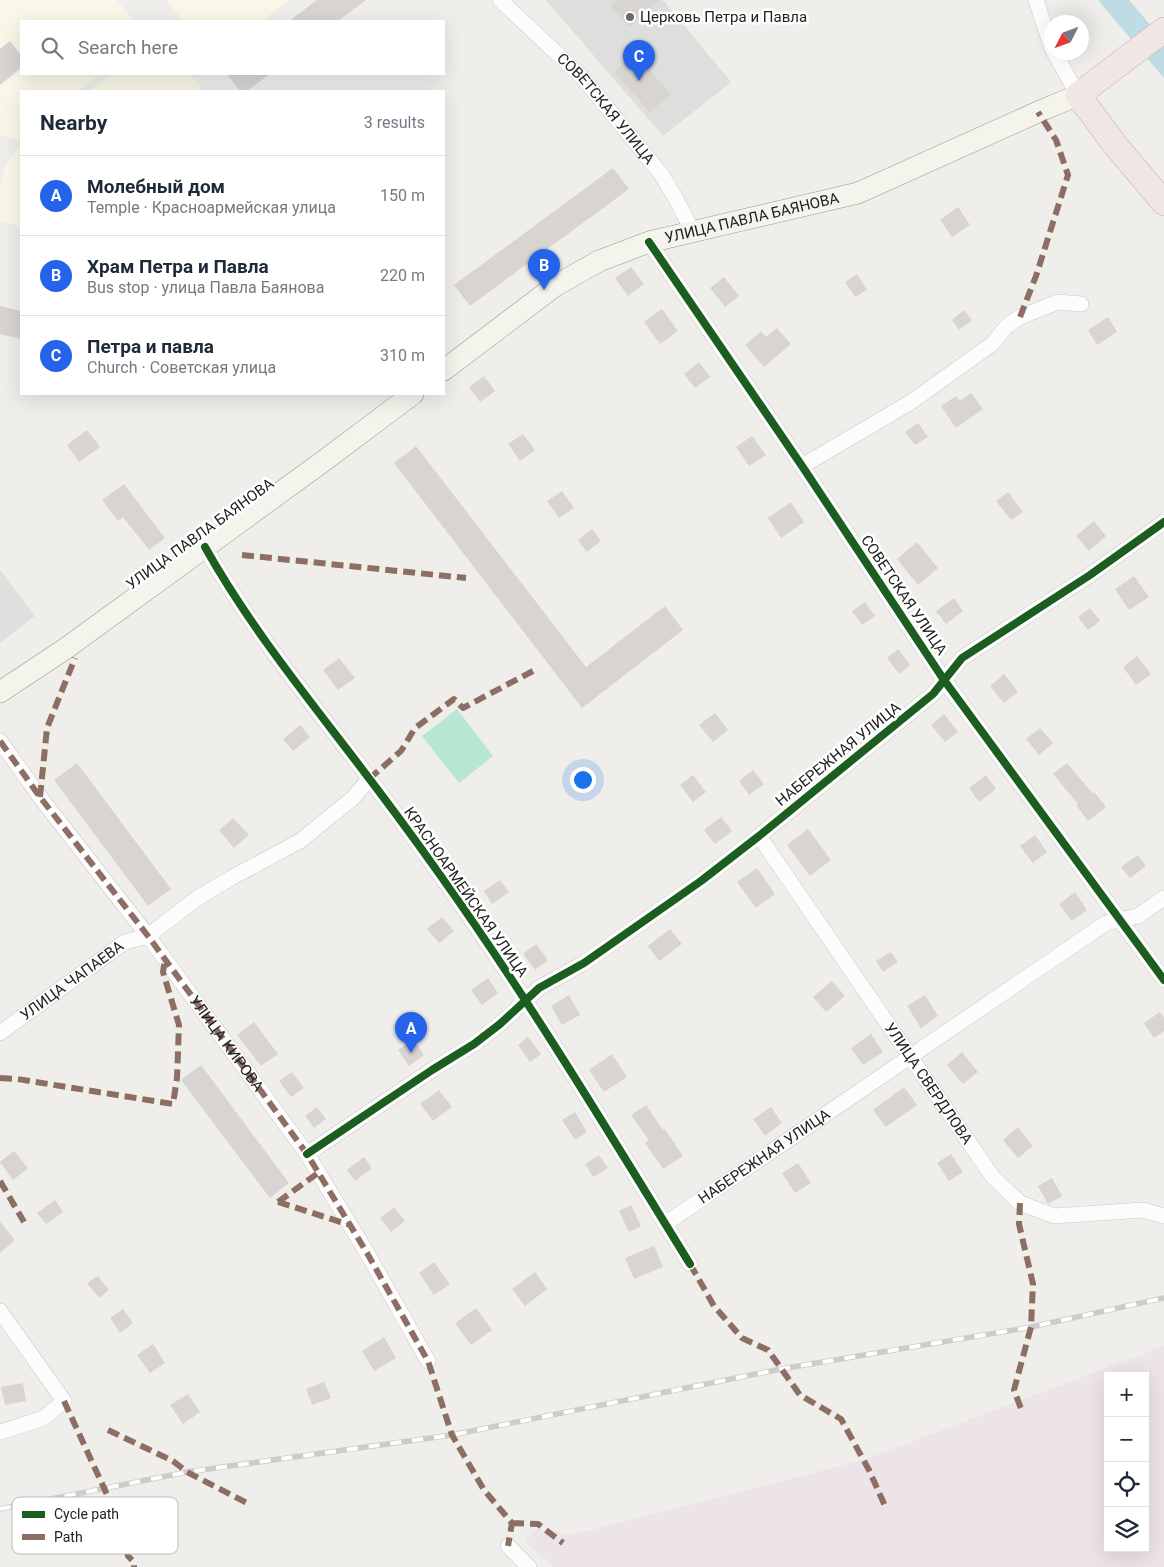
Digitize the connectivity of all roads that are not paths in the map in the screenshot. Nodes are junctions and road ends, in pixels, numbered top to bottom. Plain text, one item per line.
1 (500, 0) edge
2 (1036, 0) edge
3 (1044, 24) edge
4 (1164, 30) edge
5 (1058, 60) edge
6 (1078, 96) junction
7 (1164, 203) edge
8 (694, 232) junction
9 (649, 242) junction
10 (1081, 304) dead end
11 (445, 369) edge
12 (412, 395) edge
13 (802, 466) junction
14 (1164, 522) edge
15 (205, 547) junction
16 (944, 680) junction
17 (0, 692) edge
18 (0, 741) edge
19 (370, 779) junction
20 (759, 836) junction
21 (1164, 898) edge
22 (1120, 920) junction
23 (148, 936) junction
24 (1164, 980) edge
25 (525, 1001) junction
26 (0, 1033) edge
27 (912, 1056) junction
28 (307, 1154) junction
29 (1164, 1216) edge
30 (665, 1224) junction
31 (690, 1264) dead end
32 (0, 1311) edge
33 (428, 1361) dead end
34 (0, 1432) edge
35 (508, 1546) dead end
36 (529, 1567) edge

1 - 8 street, СОВЕТСКАЯ УЛИЦА
2 - 3 street
4 - 6 highway
5 - 6 street
6 - 7 highway
6 - 8 main road, УЛИЦА ПАВЛА БАЯНОВА
8 - 9 main road, УЛИЦА ПАВЛА БАЯНОВА
9 - 11 main road, УЛИЦА ПАВЛА БАЯНОВА
9 - 13 street, СОВЕТСКАЯ УЛИЦА
10 - 13 street
12 - 15 main road, УЛИЦА ПАВЛА БАЯНОВА
13 - 16 street, СОВЕТСКАЯ УЛИЦА
14 - 16 street, НАБЕРЕЖНАЯ УЛИЦА
15 - 17 main road, УЛИЦА ПАВЛА БАЯНОВА
15 - 19 street, КРАСНОАРМЕЙСКАЯ УЛИЦА
16 - 20 street, НАБЕРЕЖНАЯ УЛИЦА
16 - 22 street, СОВЕТСКАЯ УЛИЦА
18 - 23 street, УЛИЦА КИРОВА
19 - 23 street
19 - 25 street, КРАСНОАРМЕЙСКАЯ УЛИЦА
20 - 25 street, НАБЕРЕЖНАЯ УЛИЦА
20 - 27 street, УЛИЦА СВЕРДЛОВА
21 - 22 street, НАБЕРЕЖНАЯ УЛИЦА
22 - 24 street, СОВЕТСКАЯ УЛИЦА
22 - 27 street, НАБЕРЕЖНАЯ УЛИЦА
23 - 26 street, УЛИЦА ЧАПАЕВА
23 - 28 street, УЛИЦА КИРОВА
25 - 28 street, НАБЕРЕЖНАЯ УЛИЦА
25 - 30 street, КРАСНОАРМЕЙСКАЯ УЛИЦА
27 - 29 street, УЛИЦА СВЕРДЛОВА
27 - 30 street, НАБЕРЕЖНАЯ УЛИЦА
28 - 33 street, УЛИЦА КИРОВА
30 - 31 street, КРАСНОАРМЕЙСКАЯ УЛИЦА
32 - 34 street
35 - 36 street

